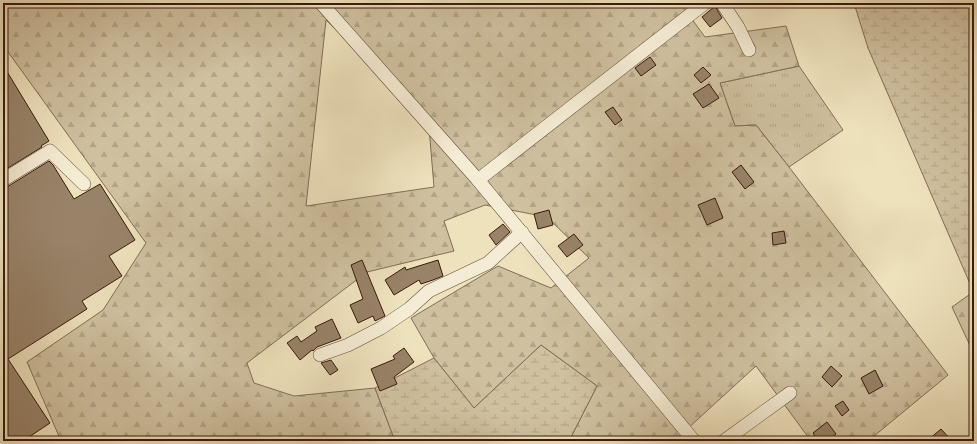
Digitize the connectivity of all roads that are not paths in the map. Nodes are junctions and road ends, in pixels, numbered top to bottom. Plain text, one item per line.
1 (321, 3) edge
2 (705, 3) edge
3 (722, 3) edge
4 (749, 50) dead end
5 (3, 180) edge
6 (478, 180) junction
7 (84, 184) dead end
8 (522, 232) junction
9 (320, 355) dead end
10 (790, 393) dead end
11 (694, 441) edge
12 (724, 441) edge

1 - 6 street
2 - 6 street
3 - 4 street
5 - 7 street
6 - 8 street
8 - 9 street
8 - 11 street
10 - 12 street

